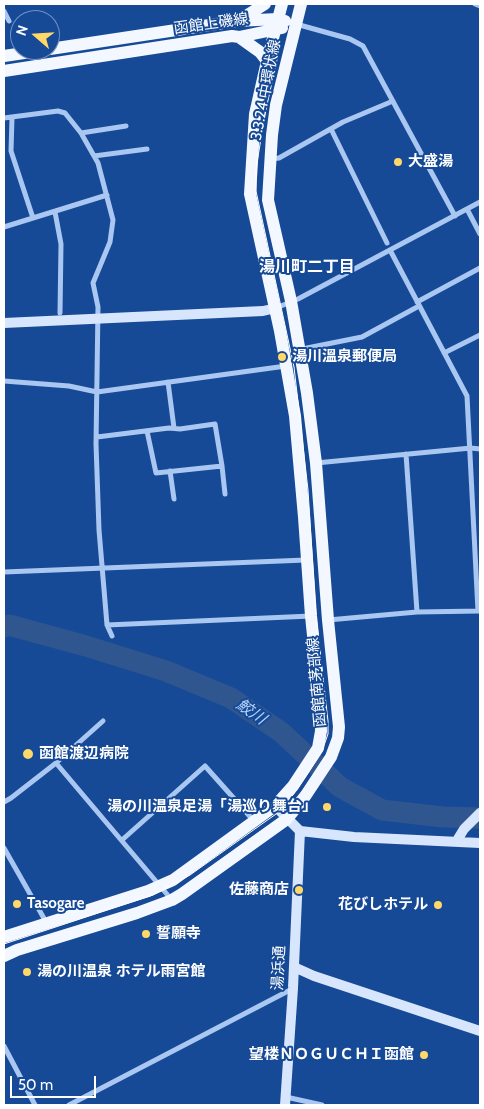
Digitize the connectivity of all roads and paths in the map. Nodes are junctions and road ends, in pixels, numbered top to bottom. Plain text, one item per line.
1 (265, 4) edge
2 (282, 4) edge
3 (301, 4) edge
4 (475, 4) edge
5 (480, 6) edge
6 (4, 11) edge
7 (9, 21) dead end
8 (236, 21) junction
9 (296, 24) junction
10 (277, 25) junction
11 (239, 37) junction
12 (60, 47) edge
13 (267, 61) junction
14 (4, 71) edge
15 (393, 101) junction
16 (4, 118) edge
17 (12, 118) junction
18 (126, 126) dead end
19 (331, 129) junction
20 (81, 133) junction
21 (147, 149) dead end
22 (94, 156) junction
23 (270, 160) junction
24 (107, 195) junction
25 (480, 202) edge
26 (468, 209) junction
27 (56, 212) junction
28 (455, 216) junction
29 (34, 218) junction
30 (4, 227) edge
31 (480, 234) edge
32 (388, 243) dead end
33 (390, 250) junction
34 (480, 268) edge
35 (291, 302) junction
36 (418, 304) junction
37 (276, 308) junction
38 (60, 313) dead end
39 (97, 318) junction
40 (4, 323) edge
41 (480, 335) edge
42 (307, 348) dead end
43 (444, 353) junction
44 (286, 366) junction
45 (4, 381) edge
46 (168, 382) junction
47 (97, 392) junction
48 (174, 428) junction
49 (147, 431) junction
50 (97, 437) junction
51 (471, 448) junction
52 (480, 449) edge
53 (406, 454) junction
54 (316, 463) junction
55 (222, 466) junction
56 (170, 471) junction
57 (225, 494) dead end
58 (174, 499) dead end
59 (307, 560) junction
60 (102, 567) junction
61 (4, 572) edge
62 (479, 611) edge
63 (417, 612) junction
64 (311, 616) junction
65 (328, 620) junction
66 (107, 626) junction
67 (112, 636) dead end
68 (103, 721) dead end
69 (56, 763) junction
70 (4, 802) edge
71 (275, 806) junction
72 (480, 813) edge
73 (287, 820) junction
74 (254, 821) junction
75 (300, 831) junction
76 (122, 840) junction
77 (456, 842) junction
78 (480, 843) edge
79 (4, 848) edge
80 (160, 886) junction
81 (172, 900) junction
82 (47, 923) junction
83 (4, 937) edge
84 (4, 956) edge
85 (294, 967) junction
86 (293, 988) junction
87 (480, 1031) edge
88 (5, 1049) edge
89 (286, 1101) edge
90 (35, 1105) edge
91 (68, 1105) edge
92 (322, 1105) edge

1 - 8 main road
2 - 10 main road, 3.3.24 中環状線
3 - 9 main road, 3.3.24 中環状線
4 - 5 street
6 - 7 street
8 - 10 main road, 函館上磯線
8 - 12 main road, 函館上磯線
9 - 10 main road, 函館上磯線
9 - 15 street
9 - 23 main road, 3.3.24 中環状線
10 - 11 main road, 函館上磯線
10 - 13 main road, 3.3.24 中環状線
11 - 13 main road
11 - 14 main road, 函館上磯線
13 - 37 main road, 3.3.24 中環状線
15 - 19 street
15 - 28 street
16 - 17 street
17 - 20 street
17 - 29 street
18 - 20 street
19 - 23 street
19 - 32 street
20 - 22 street
21 - 22 street
22 - 24 street
23 - 35 main road, 3.3.24 中環状線
24 - 27 street
24 - 39 street
25 - 26 street
26 - 28 street
26 - 31 street
27 - 29 street
27 - 38 street
28 - 33 street
29 - 30 street
33 - 35 street
33 - 36 street
34 - 36 street
35 - 37 street
35 - 54 main road, 函館南茅部線
36 - 42 street
36 - 43 street
37 - 39 street
37 - 44 main road, 函館南茅部線
39 - 40 street
39 - 47 street
41 - 43 street
43 - 51 street
44 - 46 street
44 - 59 main road, 函館南茅部線
45 - 47 street
46 - 47 street
46 - 48 street
47 - 50 street
48 - 49 street
48 - 55 street
49 - 50 street
49 - 56 street
50 - 60 street
51 - 52 street
51 - 53 street
51 - 62 street
53 - 54 street
53 - 63 street
54 - 65 main road, 函館南茅部線
55 - 56 street
55 - 57 street
56 - 58 street
59 - 60 street
59 - 64 main road, 函館南茅部線
60 - 61 street
60 - 66 street
62 - 63 street
63 - 65 street
64 - 66 street
64 - 71 main road, 函館南茅部線
65 - 73 main road, 函館南茅部線
66 - 67 street
68 - 69 street
69 - 70 street
69 - 76 street
71 - 73 street
71 - 74 main road, 函館南茅部線
72 - 77 street
73 - 75 street
73 - 81 main road, 函館南茅部線
74 - 76 street
74 - 80 main road, 函館南茅部線
75 - 77 street
75 - 85 street, 湯浜通
76 - 80 street
77 - 78 street
79 - 82 street
80 - 81 street
80 - 82 main road, 函館南茅部線
81 - 84 main road, 函館南茅部線
82 - 83 main road, 函館南茅部線
85 - 86 street, 湯浜通
85 - 87 street
86 - 89 street, 湯浜通
86 - 91 street
88 - 90 street
89 - 92 street

